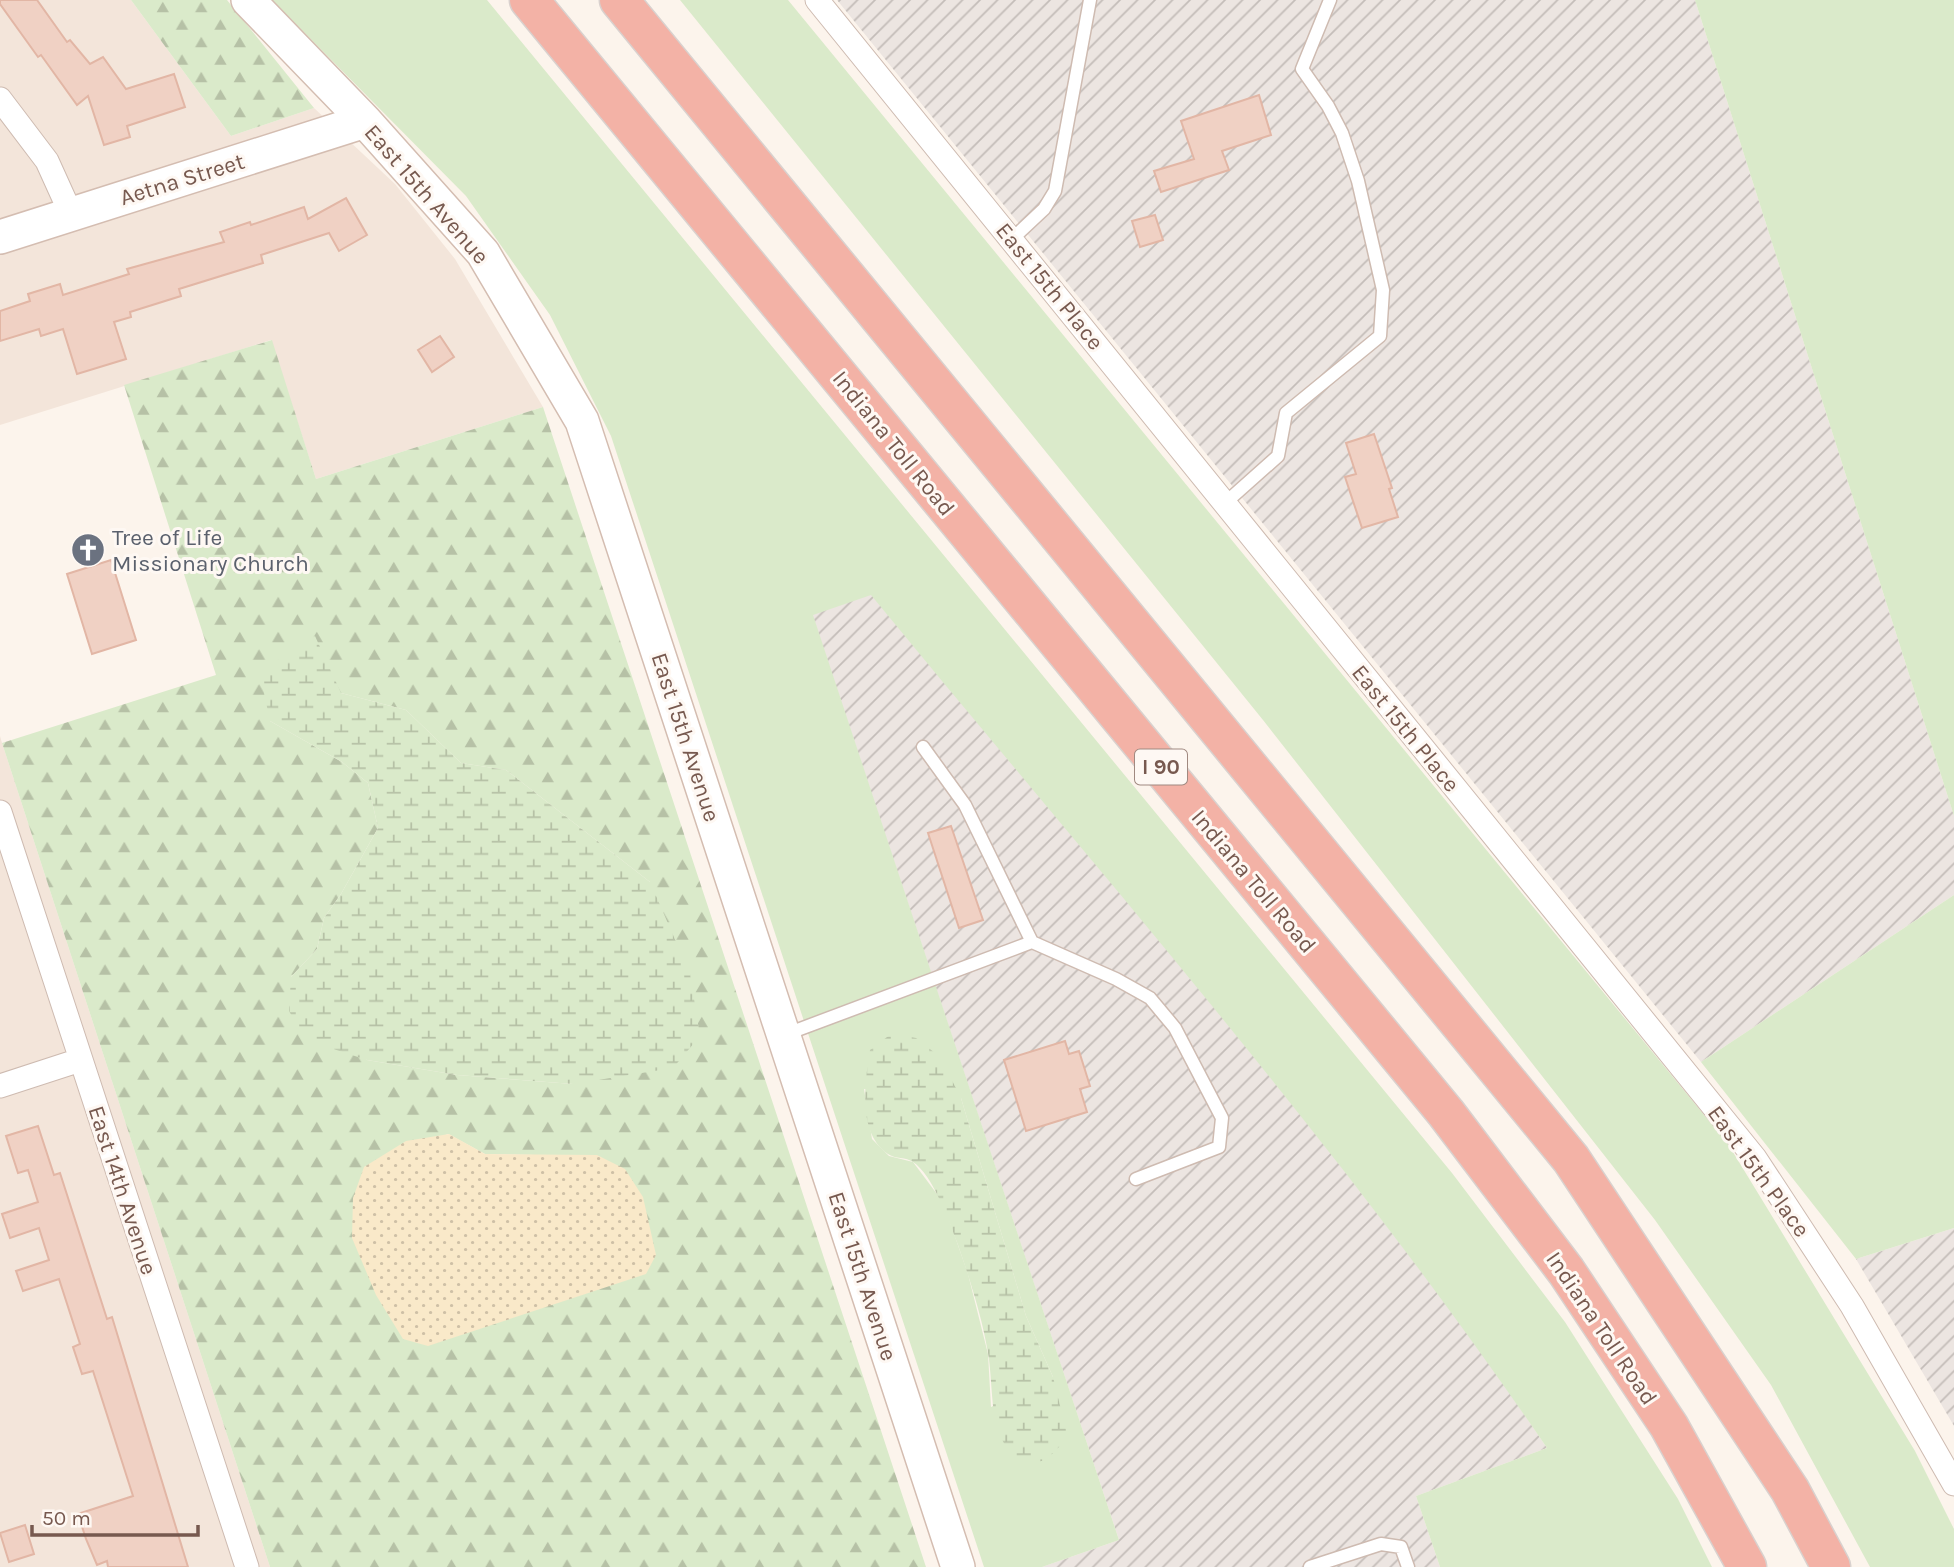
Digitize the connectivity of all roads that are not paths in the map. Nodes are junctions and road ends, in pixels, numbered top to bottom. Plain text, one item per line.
1 (248, 0) edge
2 (529, 0) edge
3 (619, 0) edge
4 (817, 0) edge
5 (1090, 0) edge
6 (1330, 0) edge
7 (0, 99) edge
8 (365, 121) junction
9 (71, 214) junction
10 (0, 237) edge
11 (1012, 239) junction
12 (1224, 504) junction
13 (923, 747) dead end
14 (0, 812) edge
15 (1032, 942) junction
16 (784, 1035) junction
17 (80, 1060) junction
18 (0, 1086) edge
19 (1136, 1179) dead end
20 (1954, 1484) edge
21 (247, 1567) edge
22 (958, 1567) edge
23 (1310, 1567) edge
24 (1408, 1567) edge
25 (1747, 1567) edge
26 (1831, 1567) edge

1 - 8 street, East 15th Avenue
2 - 25 highway, Indiana Toll Road / I 90
3 - 26 highway
4 - 11 street, East 15th Place
5 - 11 lane
6 - 12 lane
7 - 9 street
8 - 9 street, Aetna Street
8 - 16 street, East 15th Avenue
9 - 10 street, Aetna Street
11 - 12 street, East 15th Place
12 - 20 street, East 15th Place
13 - 15 lane
14 - 17 street, East 14th Avenue
15 - 16 lane
15 - 19 lane
16 - 22 street, East 15th Avenue
17 - 18 street
17 - 21 street, East 14th Avenue
23 - 24 lane

